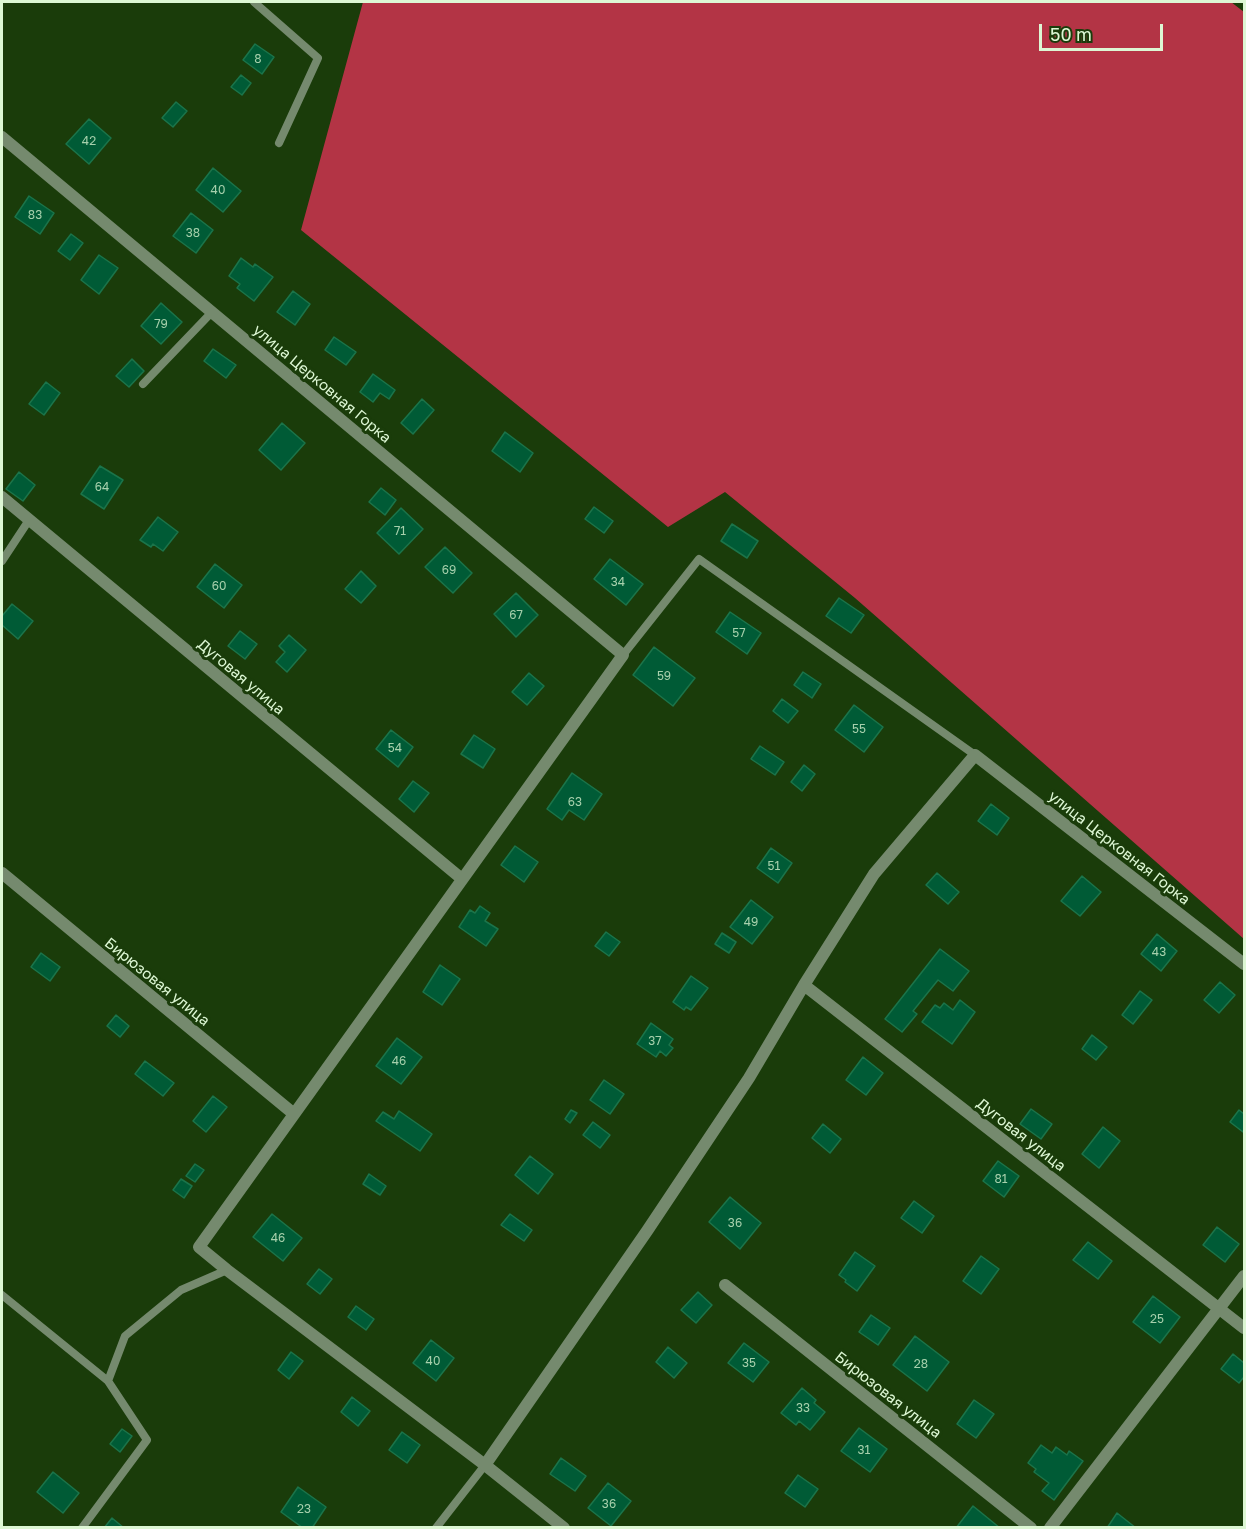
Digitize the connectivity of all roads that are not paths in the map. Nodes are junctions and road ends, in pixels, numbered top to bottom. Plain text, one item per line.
1 (254, 2) edge
2 (2, 137) edge
3 (279, 143) dead end
4 (212, 312) junction
5 (143, 384) dead end
6 (2, 497) edge
7 (29, 520) junction
8 (2, 561) edge
9 (623, 655) junction
10 (975, 755) junction
11 (2, 873) edge
12 (462, 879) junction
13 (1245, 964) edge
14 (804, 985) junction
15 (294, 1114) junction
16 (227, 1270) junction
17 (1245, 1276) edge
18 (725, 1285) dead end
19 (2, 1295) edge
20 (1219, 1308) junction
21 (1245, 1328) edge
22 (108, 1382) junction
23 (484, 1465) junction
24 (82, 1527) edge
25 (436, 1527) edge
26 (564, 1527) edge
27 (1031, 1527) edge
28 (1050, 1527) edge

1 - 3 lane
2 - 4 street, улица Церковная Горка
4 - 5 lane
4 - 9 street, улица Церковная Горка
6 - 7 street, Дуговая улица
7 - 8 lane
7 - 12 street, Дуговая улица
9 - 10 lane
9 - 12 street
10 - 13 street, улица Церковная Горка
10 - 14 street
11 - 15 street, Бирюзовая улица
12 - 15 street
14 - 20 street, Дуговая улица
14 - 23 street
15 - 16 street
16 - 22 lane
16 - 23 street
17 - 20 street
18 - 27 street, Бирюзовая улица
19 - 22 lane
20 - 21 street, Дуговая улица
20 - 28 street
22 - 24 lane
23 - 25 lane
23 - 26 street

